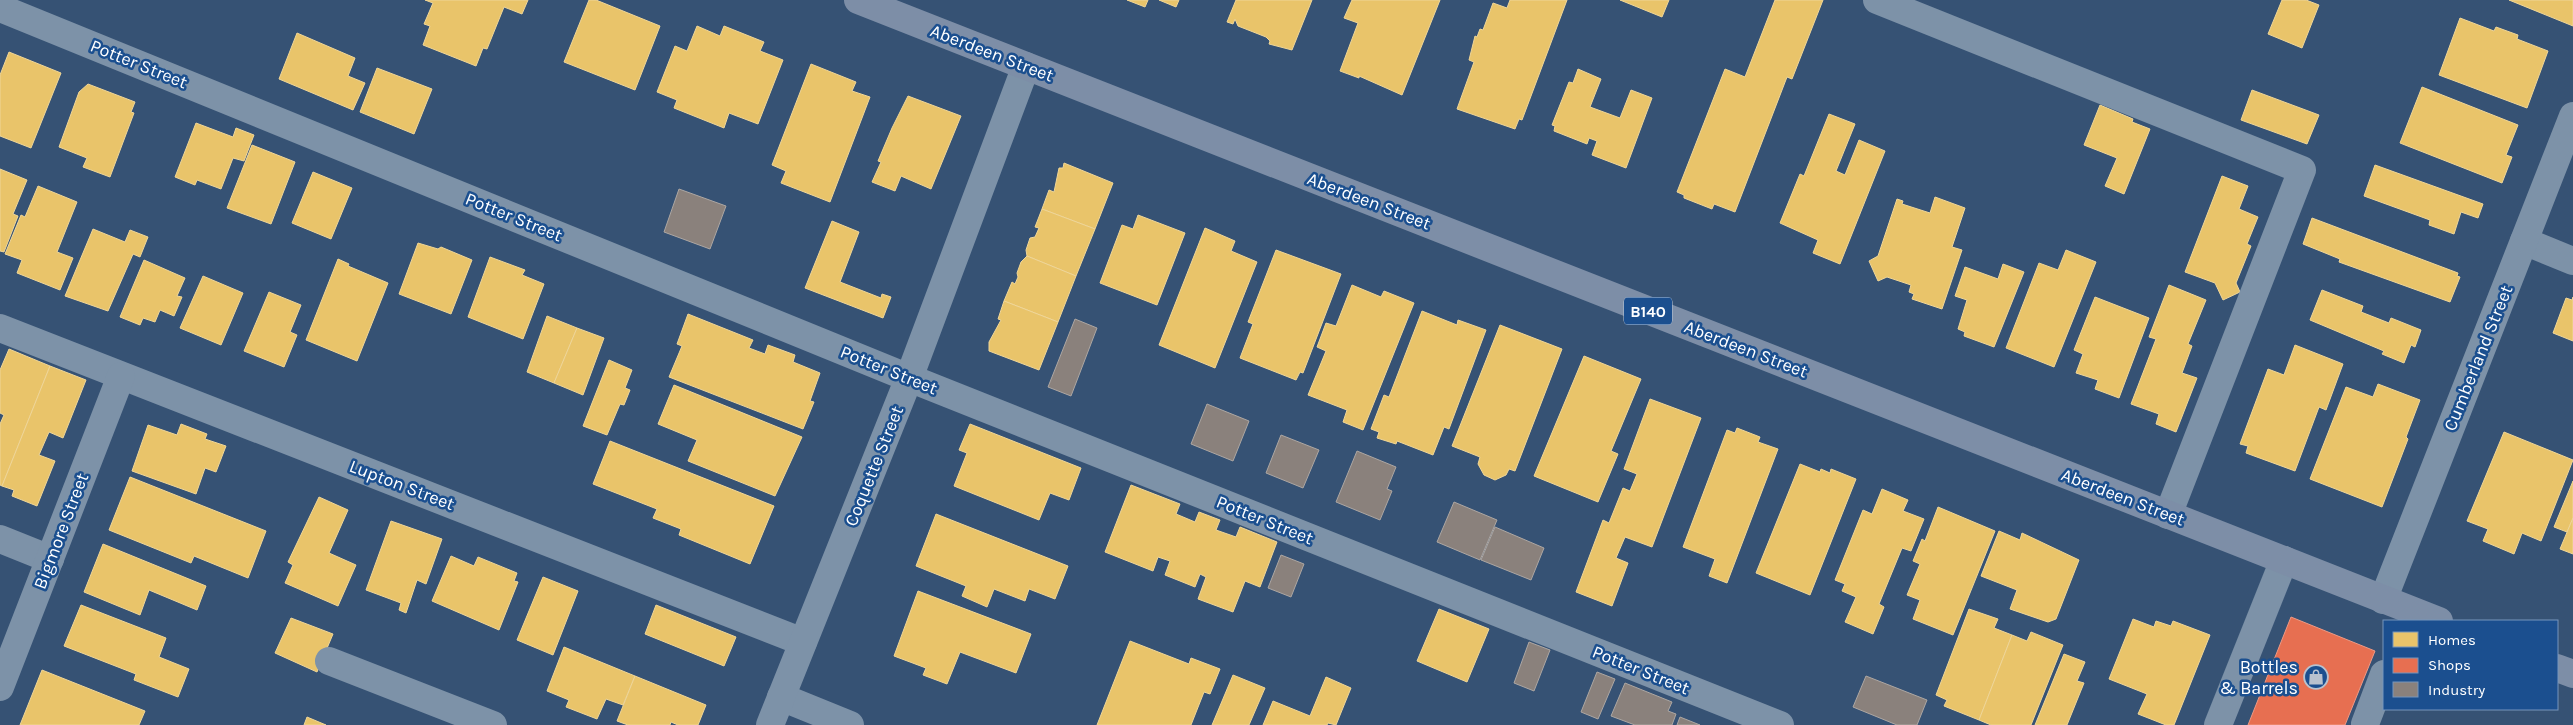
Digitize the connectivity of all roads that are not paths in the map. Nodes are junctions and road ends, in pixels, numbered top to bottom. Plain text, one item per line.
1 (858, 0) edge
2 (1877, 0) edge
3 (0, 8) edge
4 (1026, 66) junction
5 (2573, 116) edge
6 (2524, 241) junction
7 (2573, 261) edge
8 (0, 328) edge
9 (122, 376) junction
10 (909, 378) junction
11 (2168, 515) junction
12 (0, 539) edge
13 (50, 559) junction
14 (2284, 560) junction
15 (2383, 600) junction
16 (2408, 616) edge
17 (2433, 620) edge
18 (803, 642) junction
19 (329, 661) dead end
20 (2558, 668) edge
21 (2573, 674) edge
22 (2383, 677) edge
23 (0, 687) edge
24 (781, 697) junction
25 (2365, 724) edge
26 (493, 725) edge
27 (770, 725) edge
28 (850, 725) edge
29 (1780, 725) edge
30 (2218, 725) edge

1 - 4 main road, Aberdeen Street / B140
2 - 11 street
3 - 10 street, Potter Street
4 - 10 street, Coquette Street
4 - 11 main road, Aberdeen Street / B140
5 - 6 street, Cumberland Street
6 - 7 street
6 - 15 street, Cumberland Street
8 - 9 street, Lupton Street
9 - 13 street, Bigmore Street
9 - 18 street, Lupton Street
10 - 18 street, Coquette Street
10 - 29 street, Potter Street
11 - 14 main road, Aberdeen Street / B140
12 - 13 street
13 - 23 street, Bigmore Street
14 - 15 main road, Aberdeen Street / B140
14 - 30 street
15 - 16 main road, Aberdeen Street / B140
16 - 17 main road, Aberdeen Street / B140
18 - 24 street, Coquette Street
19 - 26 street
20 - 21 main road
22 - 25 street
24 - 27 street, Coquette Street
24 - 28 street

